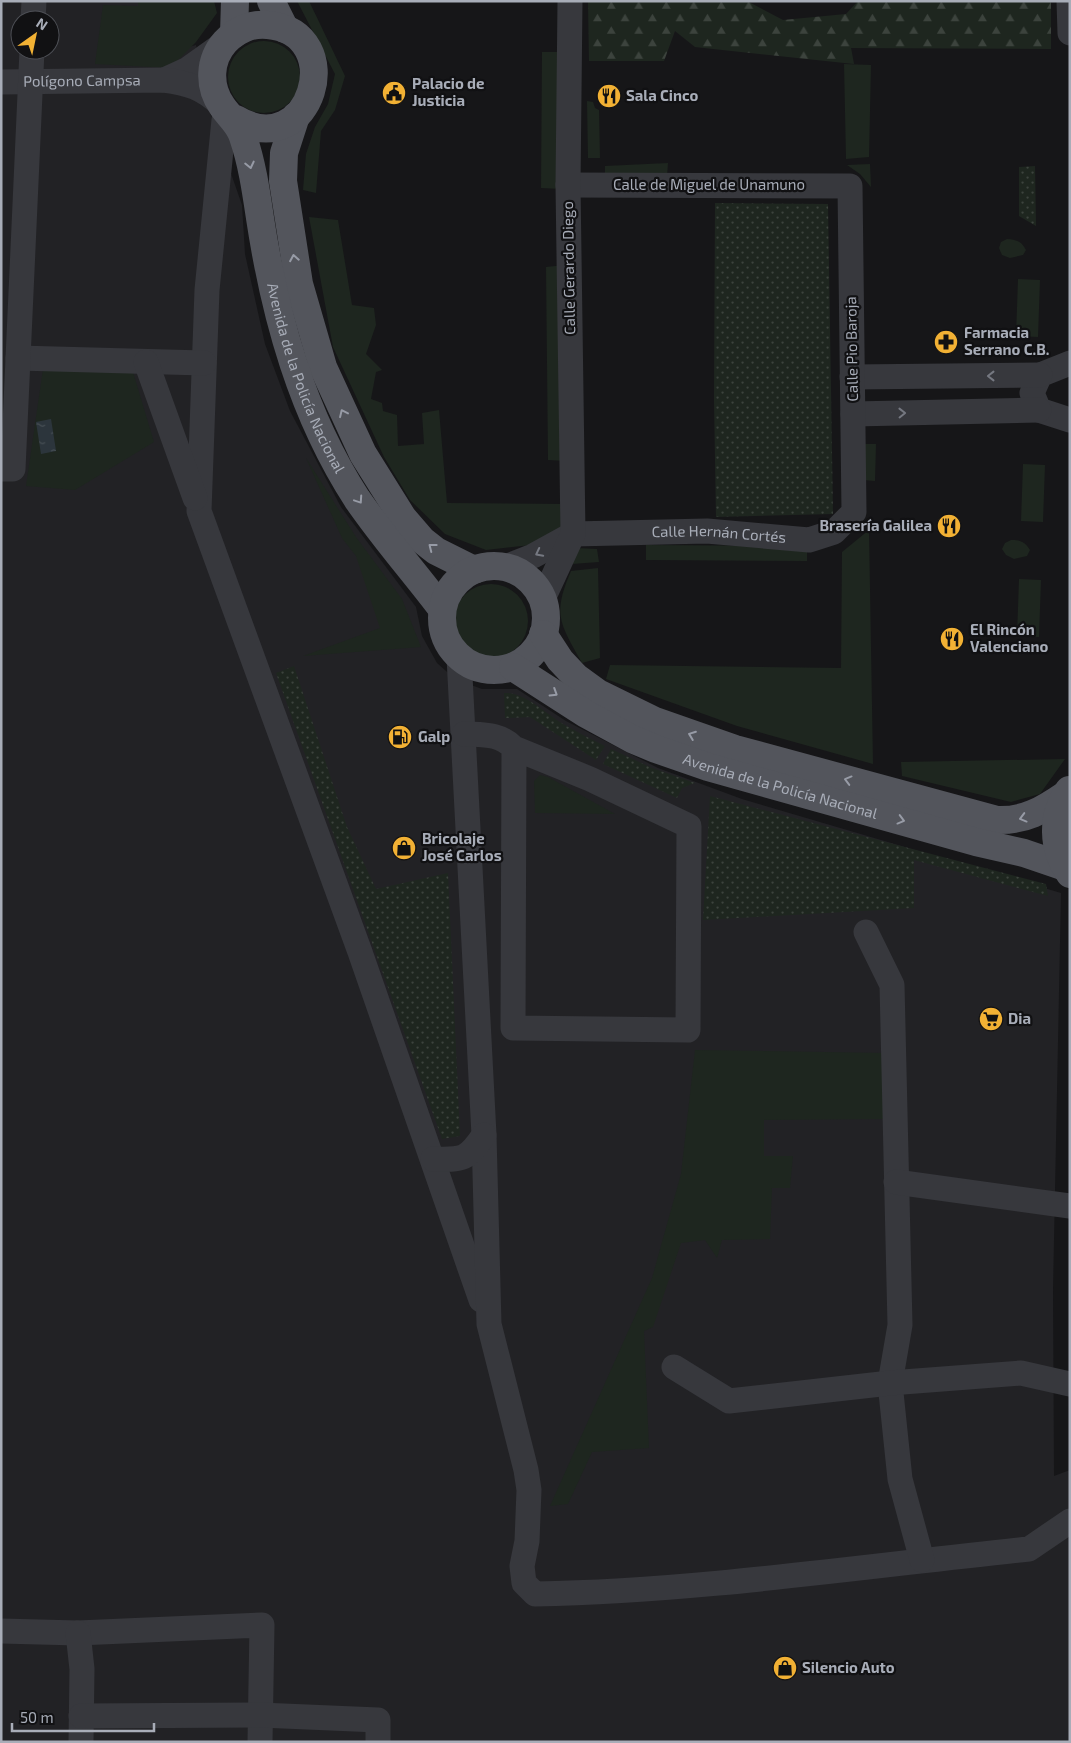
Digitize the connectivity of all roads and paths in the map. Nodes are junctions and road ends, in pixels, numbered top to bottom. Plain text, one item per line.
1 (235, 1) edge
2 (271, 1) edge
3 (570, 1) edge
4 (1069, 1) edge
5 (285, 29) junction
6 (1070, 33) edge
7 (228, 39) junction
8 (32, 60) edge
9 (164, 80) junction
10 (31, 81) junction
11 (1, 82) edge
12 (227, 111) junction
13 (296, 116) junction
14 (568, 185) junction
15 (850, 186) joint
16 (18, 358) junction
17 (146, 362) junction
18 (204, 363) junction
19 (1070, 363) edge
20 (1040, 375) junction
21 (852, 377) junction
22 (1039, 410) junction
23 (853, 414) junction
24 (1070, 420) edge
25 (1, 469) edge
26 (199, 511) junction
27 (854, 512) joint
28 (573, 534) junction
29 (503, 568) junction
30 (474, 570) junction
31 (542, 601) junction
32 (442, 609) junction
33 (543, 634) junction
34 (459, 657) junction
35 (513, 667) junction
36 (464, 734) junction
37 (514, 748) junction
38 (1068, 792) edge
39 (1068, 870) edge
40 (866, 932) dead end
41 (484, 1135) junction
42 (433, 1159) junction
43 (896, 1182) junction
44 (486, 1193) junction
45 (446, 1197) junction
46 (1070, 1206) edge
47 (489, 1324) junction
48 (674, 1367) dead end
49 (890, 1383) junction
50 (1070, 1384) edge
51 (1070, 1521) edge
52 (922, 1560) junction
53 (1, 1631) edge
54 (78, 1633) junction
55 (260, 1715) junction
56 (82, 1716) junction
57 (81, 1742) edge
58 (260, 1742) edge
59 (378, 1742) edge

1 - 7 main road
2 - 5 main road
3 - 14 street, Calle Gerardo Diego
4 - 6 street
5 - 7 main road
5 - 13 main road
7 - 9 street, Polígono Campsa
7 - 12 main road
8 - 10 street
9 - 10 street, Polígono Campsa
9 - 12 street, Polígono Campsa
10 - 11 street, Polígono Campsa
10 - 16 street
12 - 13 main road
12 - 18 street
12 -> 32 main road, Avenida de la Policía Nacional
30 -> 13 main road, Avenida de la Policía Nacional
14 - 15 street, Calle de Miguel de Unamuno
14 - 28 street, Calle Gerardo Diego
15 - 21 street, Calle Pio Baroja
16 - 17 street
16 - 25 street
17 - 18 street
17 - 26 street
18 - 26 street
19 - 20 street
20 -> 21 street
20 - 22 street
21 - 23 street, Calle Pio Baroja
23 -> 22 street
22 - 24 street
23 - 27 street, Calle Pio Baroja
26 - 42 street
27 - 28 street, Calle Hernán Cortés
28 -> 29 street, Calle Hernán Cortés
28 - 31 street
29 - 30 main road
29 - 31 main road
30 - 32 main road
31 - 33 main road
32 - 34 main road
33 - 35 main road
38 -> 33 main road, Avenida de la Policía Nacional
34 - 35 main road
34 - 36 street
35 -> 39 main road, Avenida de la Policía Nacional
36 - 37 street
36 - 41 street
37 - 37 street
38 - 39 main road
40 - 43 street
41 - 42 street
41 - 44 street
42 - 45 street
43 - 46 street
43 - 49 street
44 - 45 street
44 - 47 street
45 - 47 street
47 - 52 street
48 - 49 street
49 - 50 street
49 - 52 street
51 - 52 street
53 - 54 street
54 - 55 street
54 - 56 street
55 - 56 street
55 - 58 street
55 - 59 street
56 - 57 street

